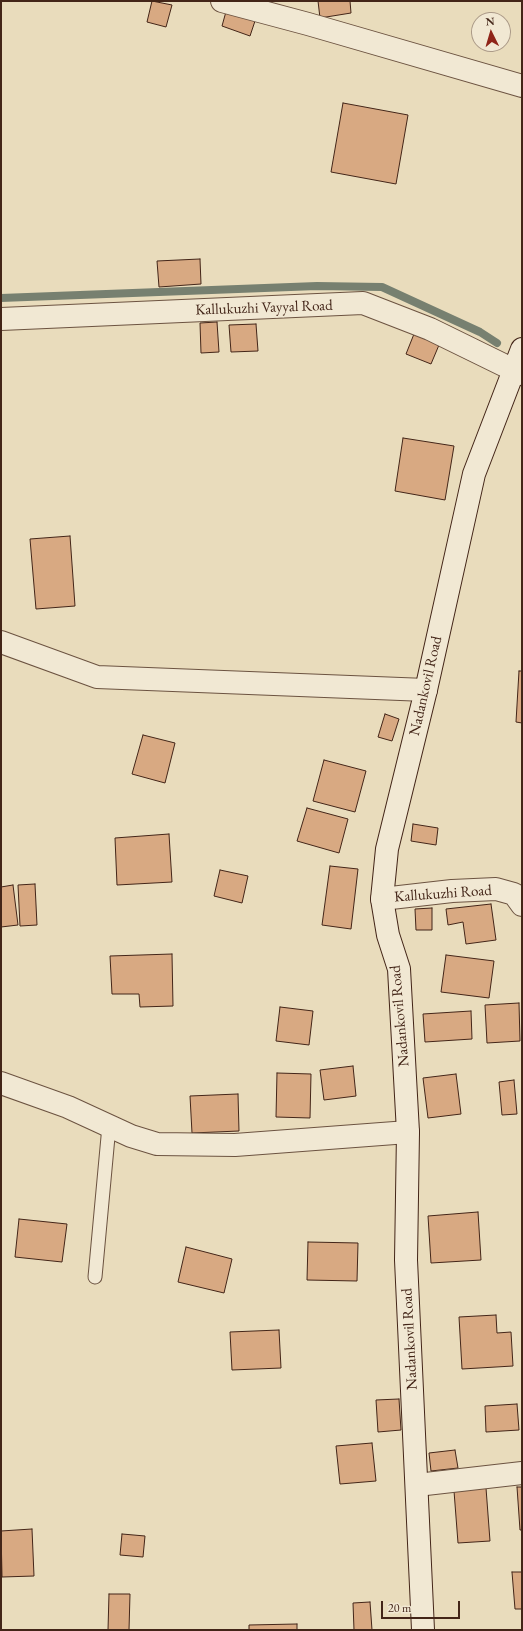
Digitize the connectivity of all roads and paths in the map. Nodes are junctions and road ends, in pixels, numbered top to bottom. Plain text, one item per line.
1 (222, 1) edge
2 (522, 86) edge
3 (1, 319) edge
4 (522, 350) edge
5 (518, 372) edge
6 (1, 642) edge
7 (426, 690) junction
8 (382, 899) junction
9 (522, 905) edge
10 (1, 1082) edge
11 (109, 1126) junction
12 (408, 1132) junction
13 (95, 1277) dead end
14 (522, 1473) edge
15 (417, 1485) junction
16 (423, 1630) edge

1 - 2 street
3 - 5 street, Kallukuzhi Vayyal Road
4 - 5 street, Nadankovil Road
5 - 7 street, Nadankovil Road
6 - 7 street
7 - 8 street, Nadankovil Road
8 - 9 street, Kallukuzhi Road
8 - 12 street, Nadankovil Road
10 - 11 street
11 - 12 street
11 - 13 lane
12 - 15 street, Nadankovil Road
14 - 15 street
15 - 16 street, Nadankovil Road

